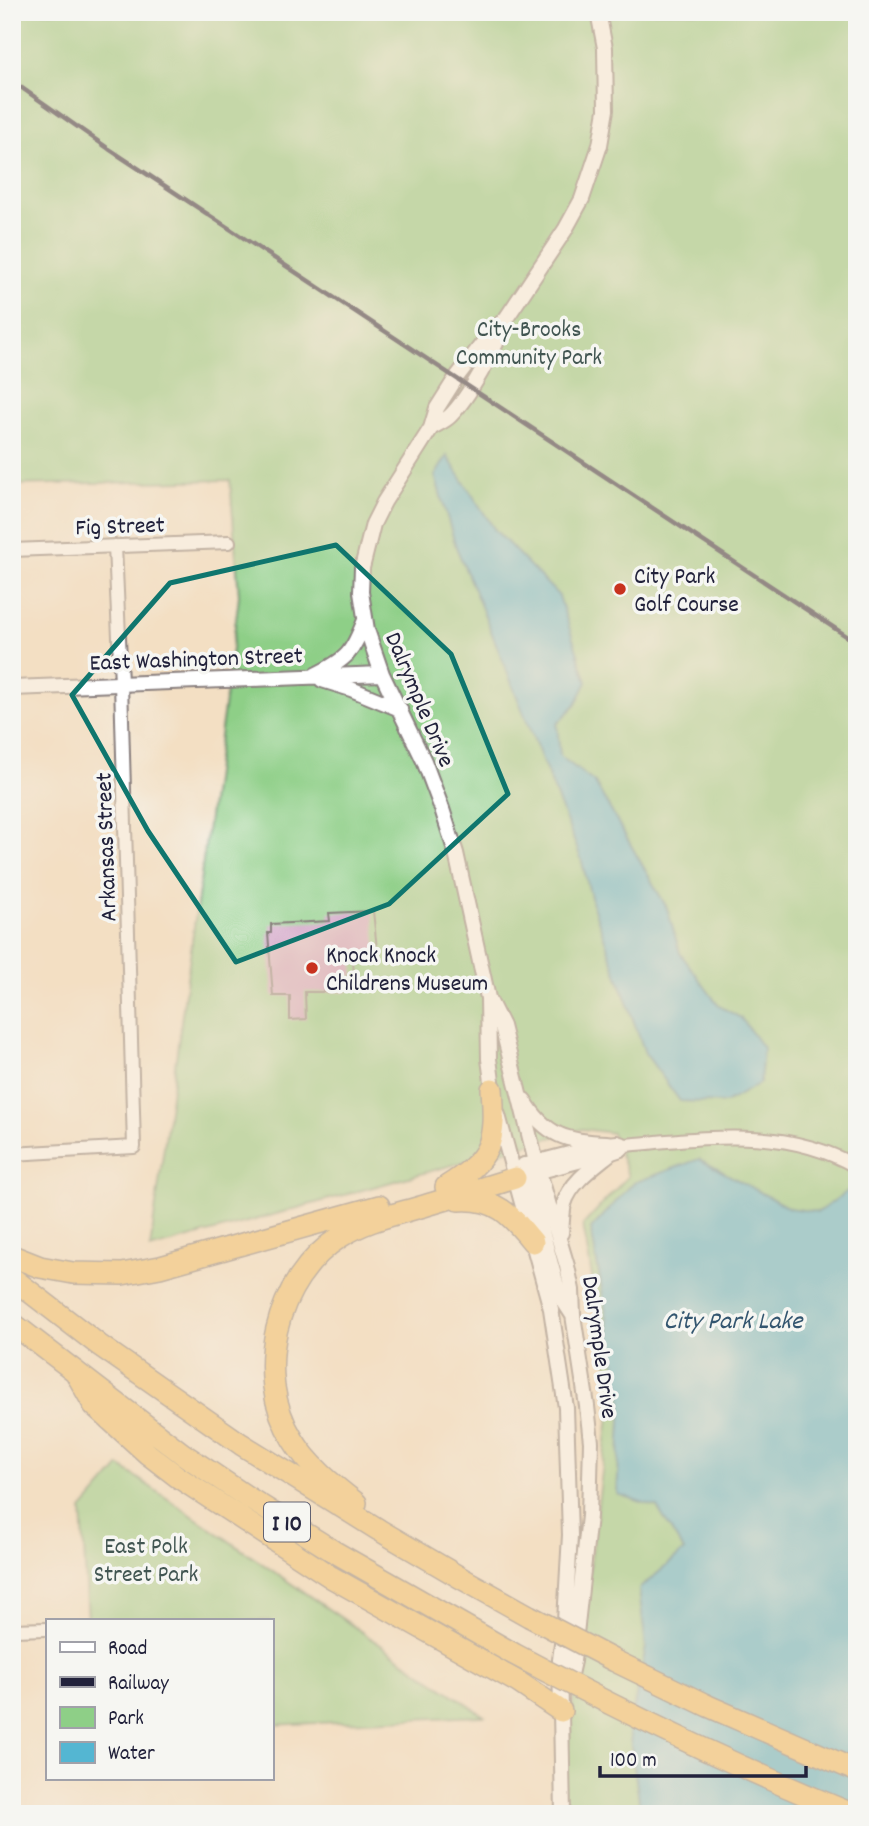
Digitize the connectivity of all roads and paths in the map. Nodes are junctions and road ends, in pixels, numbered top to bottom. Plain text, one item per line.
1 (598, 12) edge
2 (229, 542) dead end
3 (115, 546) junction
4 (12, 550) edge
5 (365, 620) junction
6 (382, 674) junction
7 (311, 677) junction
8 (121, 683) junction
9 (12, 688) edge
10 (400, 709) junction
11 (488, 998) junction
12 (492, 1089) junction
13 (517, 1089) junction
14 (608, 1148) junction
15 (12, 1154) edge
16 (857, 1167) edge
17 (526, 1170) junction
18 (442, 1195) junction
19 (560, 1241) junction
20 (533, 1242) junction
21 (12, 1256) edge
22 (12, 1278) edge
23 (573, 1315) junction
24 (12, 1323) edge
25 (75, 1371) junction
26 (442, 1567) junction
27 (46, 1629) edge
28 (12, 1630) edge
29 (561, 1712) junction
30 (857, 1771) edge
31 (563, 1814) edge
32 (852, 1814) edge

1 - 5 street, Dalrymple Drive
2 - 3 street, Fig Street
3 - 4 street, Fig Street
3 - 8 street, Arkansas Street
5 - 6 street, Dalrymple Drive
5 - 7 street
6 - 7 street, East Washington Street
6 - 10 street, Dalrymple Drive
7 - 8 street, East Washington Street
7 - 10 street
8 - 9 street, East Washington Street
8 - 15 street, Arkansas Street
10 - 11 street, Dalrymple Drive
11 - 12 street, Dalrymple Drive
11 - 13 street, Dalrymple Drive
12 - 17 street, Dalrymple Drive
12 - 18 highway
13 - 14 street
13 - 17 street, Dalrymple Drive
14 - 16 street
14 - 17 street
14 - 19 street
17 - 18 highway
17 - 19 street, Dalrymple Drive
17 - 20 street, Dalrymple Drive
17 - 23 street
18 - 20 highway
18 - 21 highway
18 - 26 highway
19 - 23 street, Dalrymple Drive
20 - 29 street, Dalrymple Drive
22 - 26 highway, I 10
23 - 29 street, Dalrymple Drive
24 - 25 highway, I 10
25 - 29 highway
25 - 32 highway, I 10, bridge
26 - 30 highway, I 10, bridge
27 - 28 street
29 - 31 street, Dalrymple Drive

